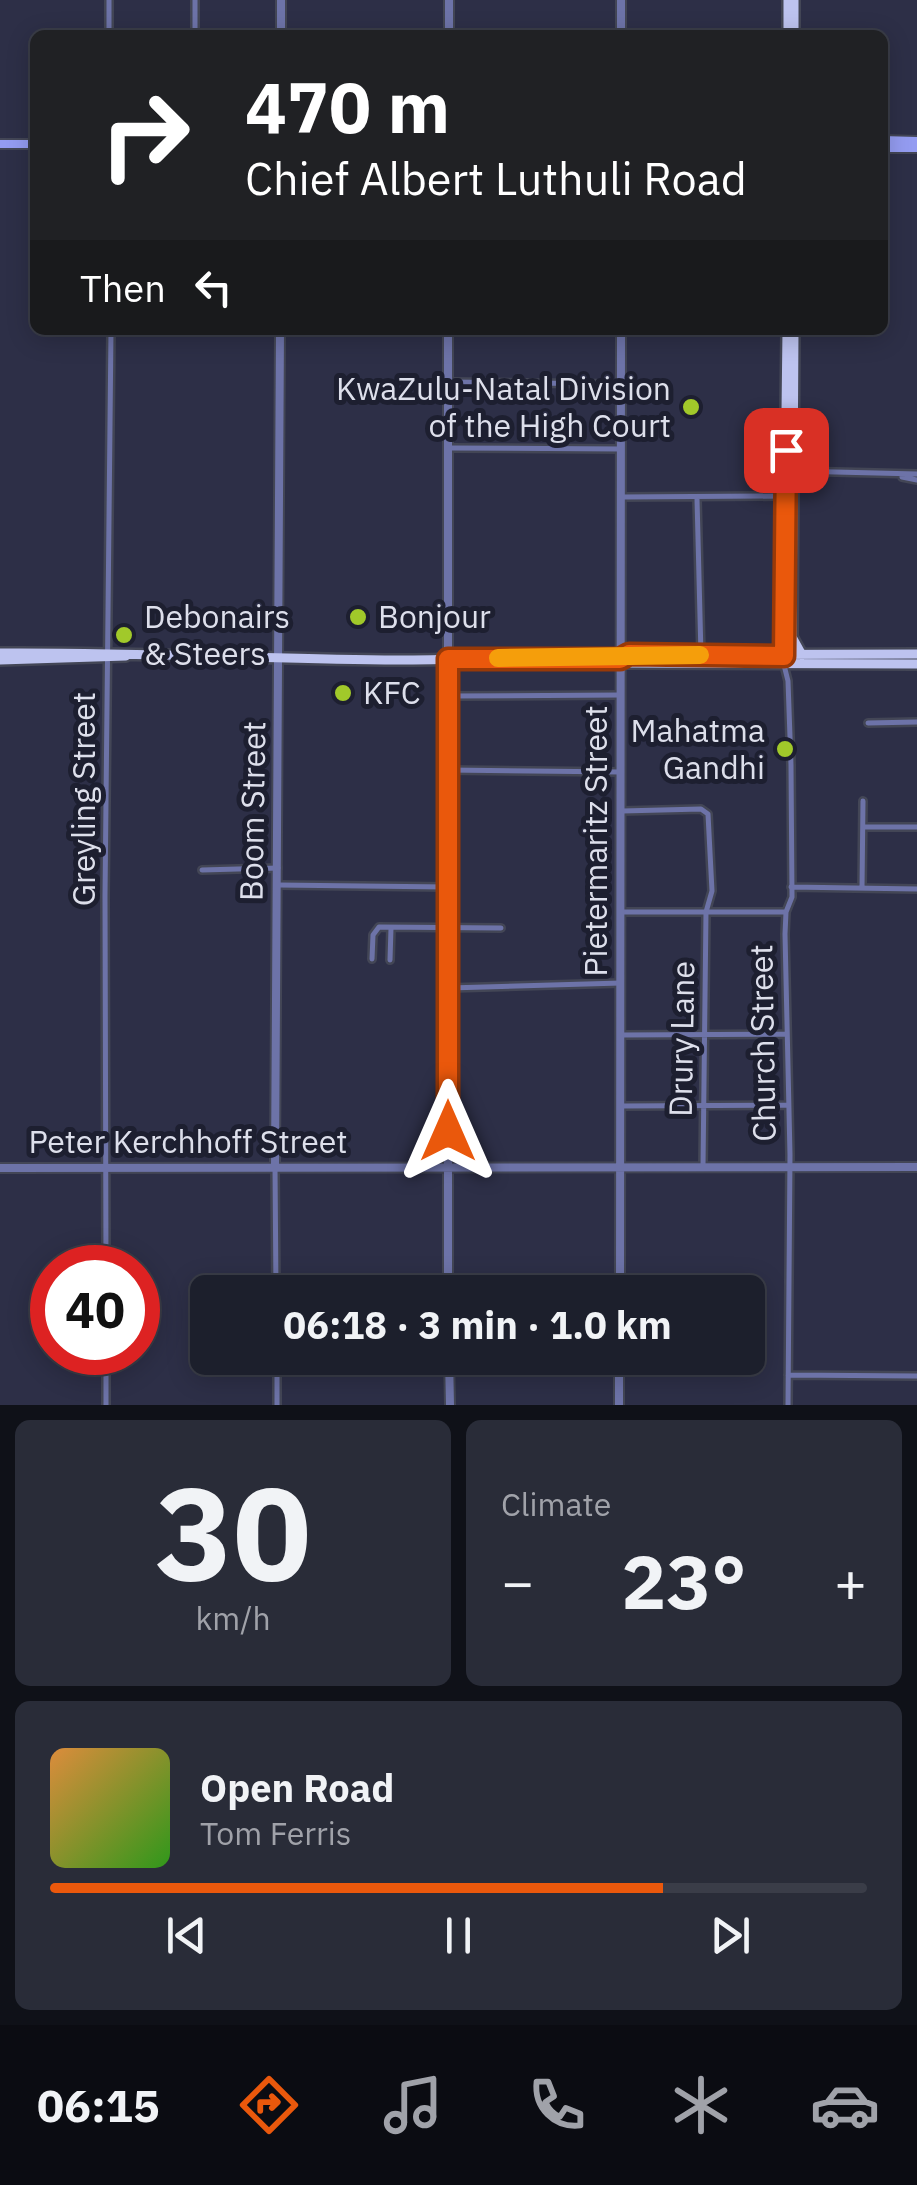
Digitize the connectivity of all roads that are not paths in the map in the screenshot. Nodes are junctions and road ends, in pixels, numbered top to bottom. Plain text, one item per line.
1 (109, 0) edge
2 (195, 0) edge
3 (281, 0) edge
4 (449, 0) edge
5 (621, 0) edge
6 (791, 0) edge
7 (109, 30) edge
8 (195, 30) edge
9 (281, 30) edge
10 (449, 30) edge
11 (621, 30) edge
12 (791, 30) edge
13 (888, 141) edge
14 (0, 144) edge
15 (30, 144) edge
16 (917, 144) edge
17 (888, 147) edge
18 (111, 335) edge
19 (280, 335) edge
20 (448, 335) edge
21 (621, 335) edge
22 (790, 335) edge
23 (448, 382) junction
24 (620, 384) junction
25 (448, 448) junction
26 (621, 449) junction
27 (789, 471) junction
28 (818, 473) junction
29 (917, 477) edge
30 (789, 493) junction
31 (622, 497) junction
32 (697, 499) junction
33 (917, 654) edge
34 (106, 655) junction
35 (802, 655) junction
36 (0, 656) edge
37 (701, 656) junction
38 (280, 658) junction
39 (448, 659) junction
40 (620, 659) junction
41 (787, 662) junction
42 (917, 664) edge
43 (620, 694) junction
44 (448, 696) junction
45 (917, 722) edge
46 (868, 723) dead end
47 (448, 770) junction
48 (622, 772) junction
49 (863, 801) dead end
50 (622, 810) junction
51 (864, 827) junction
52 (917, 827) edge
53 (278, 868) junction
54 (202, 870) dead end
55 (278, 885) junction
56 (791, 886) junction
57 (447, 887) junction
58 (862, 888) junction
59 (917, 889) edge
60 (621, 912) junction
61 (706, 912) junction
62 (786, 912) junction
63 (391, 928) junction
64 (501, 928) dead end
65 (448, 929) junction
66 (372, 959) dead end
67 (390, 960) dead end
68 (621, 983) junction
69 (448, 988) junction
70 (787, 1034) junction
71 (621, 1036) junction
72 (703, 1036) junction
73 (703, 1105) junction
74 (788, 1105) junction
75 (622, 1106) junction
76 (790, 1166) junction
77 (275, 1167) junction
78 (448, 1167) junction
79 (703, 1167) junction
80 (917, 1167) edge
81 (0, 1168) edge
82 (107, 1168) junction
83 (620, 1168) junction
84 (106, 1245) edge
85 (276, 1275) edge
86 (448, 1275) edge
87 (620, 1275) edge
88 (106, 1375) edge
89 (277, 1375) edge
90 (449, 1375) edge
91 (619, 1375) edge
92 (788, 1375) junction
93 (917, 1376) edge
94 (106, 1405) edge
95 (277, 1405) edge
96 (450, 1405) edge
97 (619, 1405) edge
98 (788, 1405) edge

1 - 7 street
2 - 8 street
3 - 9 street
4 - 10 street
5 - 11 street
6 - 12 main road
13 - 16 main road
14 - 15 main road
16 - 17 main road
18 - 34 street, Greyling Street
19 - 38 street, Boom Street
20 - 23 street
21 - 24 street, Pietermaritz Street
22 - 27 main road, Church Street
23 - 24 street
23 - 25 street
24 - 26 street, Pietermaritz Street
25 - 26 street
25 - 39 street
26 - 31 street, Pietermaritz Street
27 - 28 street
27 - 30 main road, Church Street
28 - 29 street
28 - 30 main road
30 - 32 street
30 - 35 main road, Church Street
30 - 41 main road, Church Street
31 - 32 street
31 - 40 street, Pietermaritz Street
32 - 37 street
33 - 35 main road
34 - 36 main road
34 - 38 main road
34 - 82 street, Greyling Street
35 - 41 main road
37 - 40 main road
37 - 41 main road
38 - 39 main road
38 - 53 street, Boom Street
39 - 40 main road
39 - 44 street
40 - 41 main road
40 - 43 street, Pietermaritz Street
41 - 42 main road
41 - 56 street, Church Street
43 - 44 street
43 - 48 street, Pietermaritz Street
44 - 47 street
45 - 46 street
47 - 48 street
47 - 57 street
48 - 50 street, Pietermaritz Street
49 - 51 street
50 - 60 street, Pietermaritz Street
50 - 61 street, Drury Lane
51 - 52 street
51 - 58 street
53 - 54 street
53 - 55 street, Boom Street
55 - 57 street
55 - 77 street, Boom Street
56 - 58 street
56 - 62 street, Church Street
57 - 65 street
58 - 59 street
60 - 61 street
60 - 68 street, Pietermaritz Street
61 - 62 street
61 - 72 street, Drury Lane
62 - 70 street, Church Street
63 - 65 street
63 - 66 street
63 - 67 street
64 - 65 street
65 - 69 street
68 - 69 street
68 - 71 street, Pietermaritz Street
69 - 78 street
70 - 72 street
70 - 74 street, Church Street
71 - 72 street
71 - 75 street, Pietermaritz Street
72 - 73 street, Drury Lane
73 - 74 street
73 - 75 street
73 - 79 street, Drury Lane
74 - 76 street, Church Street
75 - 83 street, Pietermaritz Street
76 - 79 street, Peter Kerchhoff Street
76 - 80 street, Peter Kerchhoff Street
76 - 92 street, Church Street
77 - 78 street, Peter Kerchhoff Street
77 - 82 street, Peter Kerchhoff Street
77 - 85 street, Boom Street
78 - 83 street, Peter Kerchhoff Street
78 - 86 street
79 - 83 street, Peter Kerchhoff Street
81 - 82 street, Peter Kerchhoff Street
82 - 84 street, Greyling Street
83 - 87 street, Pietermaritz Street
88 - 94 street
89 - 95 street
90 - 96 street
91 - 97 street
92 - 93 street
92 - 98 street, Church Street

